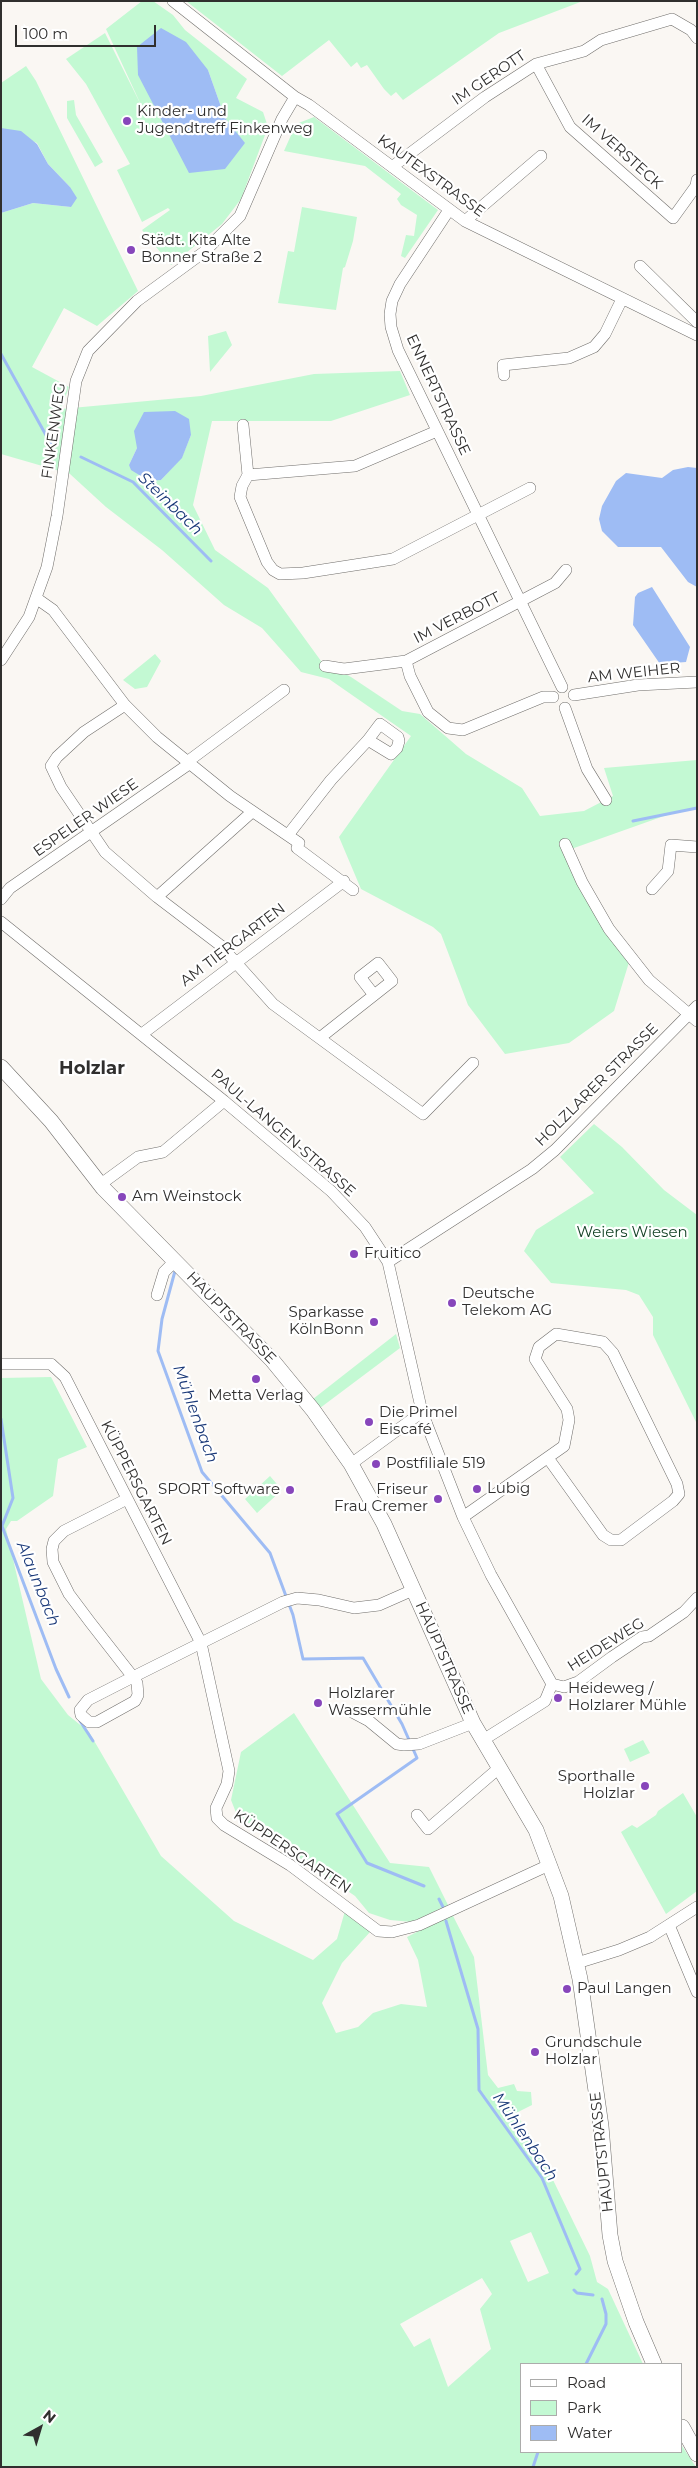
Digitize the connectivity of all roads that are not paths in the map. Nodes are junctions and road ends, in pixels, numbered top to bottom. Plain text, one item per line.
1 (173, 1) edge
2 (697, 38) edge
3 (536, 64) junction
4 (295, 97) junction
5 (541, 156) dead end
6 (392, 167) junction
7 (697, 180) edge
8 (449, 210) junction
9 (465, 221) junction
10 (640, 266) dead end
11 (622, 298) junction
12 (697, 322) edge
13 (697, 335) edge
14 (504, 375) dead end
15 (242, 425) dead end
16 (437, 431) junction
17 (248, 475) junction
18 (530, 488) dead end
19 (479, 515) junction
20 (566, 570) dead end
21 (36, 598) junction
22 (522, 601) junction
23 (1, 660) edge
24 (406, 661) junction
25 (325, 666) dead end
26 (697, 682) edge
27 (562, 687) junction
28 (284, 690) dead end
29 (574, 695) junction
30 (553, 697) junction
31 (125, 705) junction
32 (565, 708) junction
33 (368, 740) dead end
34 (188, 763) junction
35 (606, 800) dead end
36 (252, 812) junction
37 (92, 833) junction
38 (288, 835) junction
39 (565, 844) dead end
40 (697, 847) edge
41 (341, 880) junction
42 (353, 890) dead end
43 (652, 890) dead end
44 (157, 897) junction
45 (1, 899) edge
46 (1, 922) edge
47 (234, 963) junction
48 (374, 995) dead end
49 (694, 1014) edge
50 (142, 1034) junction
51 (321, 1037) junction
52 (473, 1063) dead end
53 (1, 1067) edge
54 (224, 1101) junction
55 (101, 1184) junction
56 (175, 1261) junction
57 (388, 1262) junction
58 (157, 1295) dead end
59 (1, 1364) edge
60 (422, 1412) junction
61 (548, 1458) junction
62 (350, 1464) junction
63 (127, 1499) junction
64 (463, 1517) junction
65 (413, 1590) junction
66 (697, 1598) edge
67 (201, 1643) junction
68 (133, 1677) junction
69 (552, 1684) junction
70 (352, 1712) dead end
71 (473, 1722) junction
72 (482, 1740) junction
73 (499, 1768) junction
74 (417, 1815) dead end
75 (550, 1865) junction
76 (697, 1907) edge
77 (670, 1925) junction
78 (577, 1963) junction
79 (697, 1992) edge
80 (654, 2363) edge
81 (683, 2429) edge
82 (697, 2454) edge

1 - 4 street, KAUTEXSTRASSE
2 - 3 street, IM GEROTT
3 - 6 street, IM GEROTT
3 - 7 street, IM VERSTECK
4 - 6 street, KAUTEXSTRASSE
4 - 21 street, FINKENWEG
5 - 9 street
6 - 8 street, KAUTEXSTRASSE
8 - 9 street, KAUTEXSTRASSE
8 - 16 street, ENNERTSTRASSE
9 - 11 street, KAUTEXSTRASSE
10 - 12 street
11 - 13 street, KAUTEXSTRASSE
11 - 14 street
15 - 17 street
16 - 17 street
16 - 19 street, ENNERTSTRASSE
17 - 19 street
18 - 19 street
19 - 22 street, ENNERTSTRASSE
20 - 22 street
21 - 23 street, FINKENWEG
21 - 31 street
22 - 24 street, IM VERBOTT
22 - 27 street, ENNERTSTRASSE
24 - 25 street, IM VERBOTT
24 - 30 street, IM VERBOTT
26 - 29 street, AM WEIHER
27 - 29 street
27 - 30 street
28 - 34 street, ESPELER WIESE
29 - 32 street
30 - 32 street
31 - 34 street
31 - 37 street
32 - 35 street
33 - 38 street
34 - 36 street
34 - 37 street, ESPELER WIESE
36 - 38 street
36 - 44 street
37 - 44 street
37 - 45 street, ESPELER WIESE
38 - 41 street
39 - 49 street
40 - 43 street
41 - 42 street
41 - 47 street, AM TIERGARTEN
44 - 47 street
46 - 50 street, PAUL-LANGEN-STRASSE
47 - 50 street, AM TIERGARTEN
47 - 51 street
48 - 51 street
49 - 57 street, HOLZLARER STRASSE
50 - 54 street, PAUL-LANGEN-STRASSE
51 - 52 street
53 - 55 main road, HAUPTSTRASSE
54 - 55 street
54 - 57 street, PAUL-LANGEN-STRASSE
55 - 56 main road, HAUPTSTRASSE
56 - 58 street
56 - 62 main road, HAUPTSTRASSE
57 - 60 street, PAUL-LANGEN-STRASSE
59 - 63 street, KÜPPERSGARTEN
60 - 62 street
60 - 64 street, PAUL-LANGEN-STRASSE
61 - 61 street
61 - 64 street
62 - 65 main road, HAUPTSTRASSE
63 - 67 street, KÜPPERSGARTEN
63 - 68 street
64 - 69 street, PAUL-LANGEN-STRASSE
65 - 67 street
65 - 71 main road, HAUPTSTRASSE
66 - 69 street, HEIDEWEG
67 - 68 street
67 - 75 street, KÜPPERSGARTEN
68 - 68 street
69 - 72 street
70 - 71 street
71 - 72 main road, HAUPTSTRASSE
72 - 73 main road, HAUPTSTRASSE
73 - 74 street
73 - 75 main road, HAUPTSTRASSE
75 - 78 main road, HAUPTSTRASSE
76 - 77 street
77 - 78 street
77 - 79 street
78 - 80 main road, HAUPTSTRASSE
81 - 82 main road

